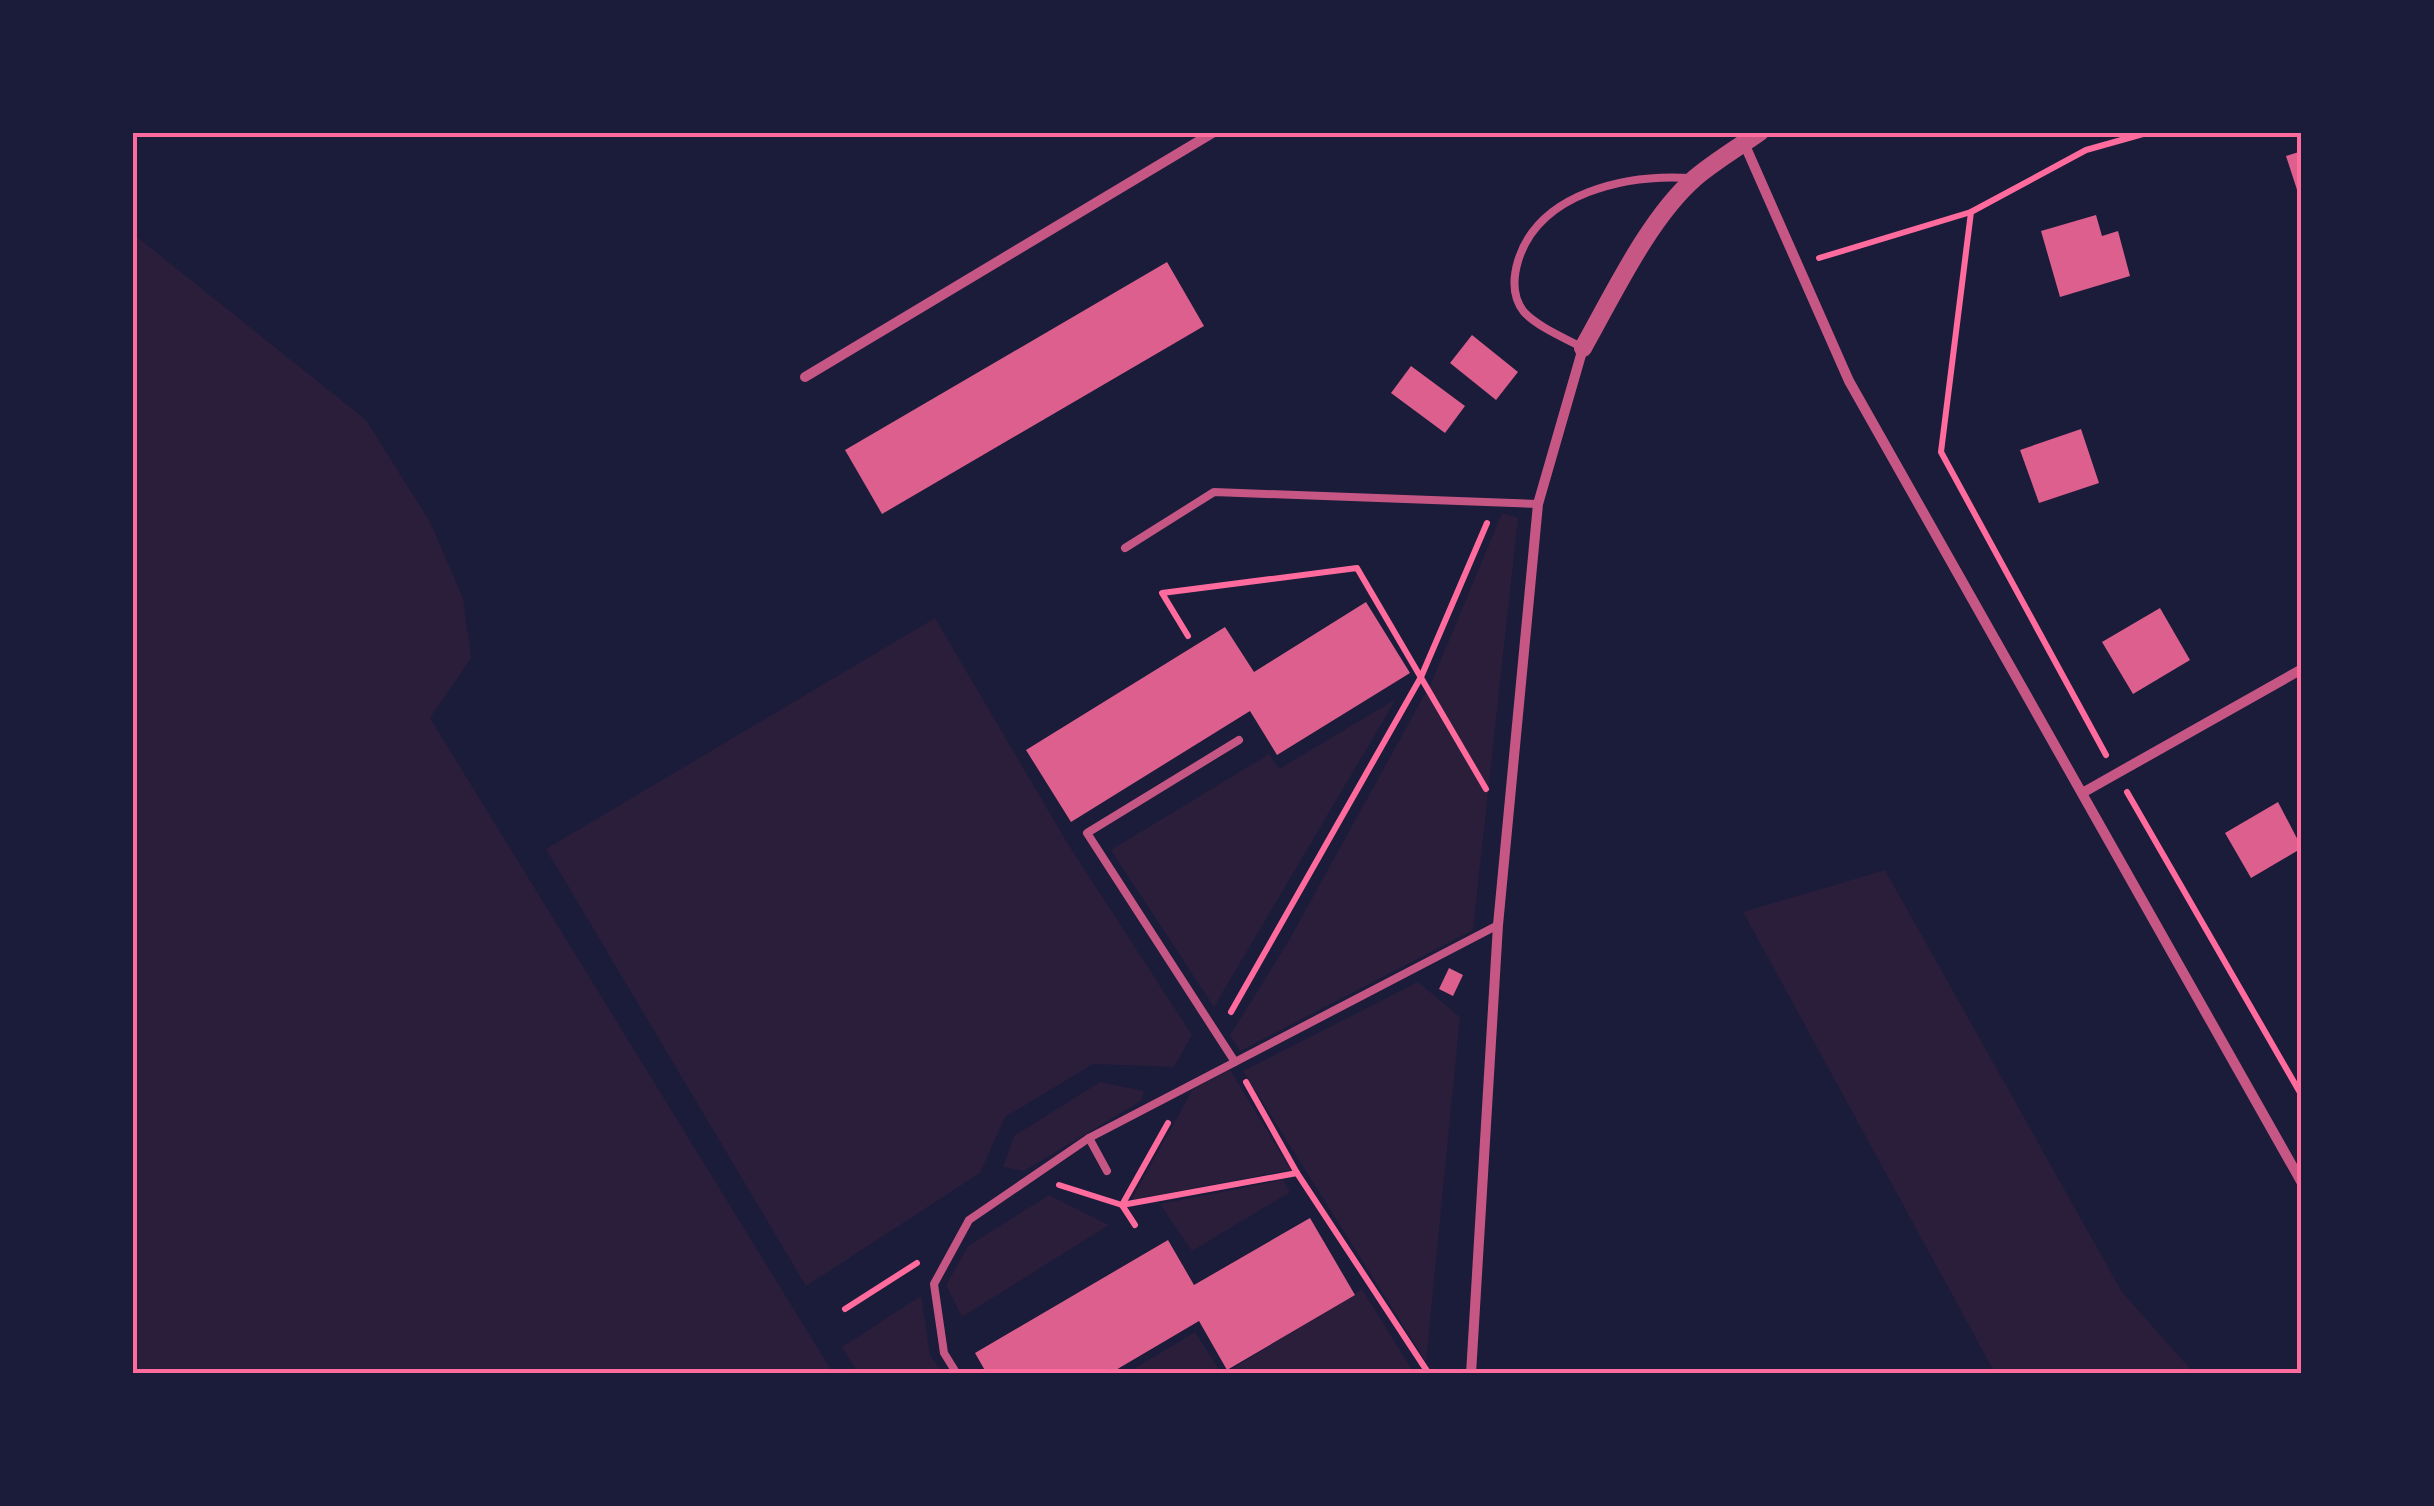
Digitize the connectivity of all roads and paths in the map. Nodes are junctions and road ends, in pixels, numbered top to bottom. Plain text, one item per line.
1 (1214, 132) edge
2 (2150, 132) edge
3 (1752, 138) edge
4 (1694, 178) junction
5 (1971, 212) junction
6 (1798, 264) junction
7 (1583, 348) junction
8 (805, 377) dead end
9 (1496, 502) junction
10 (1538, 504) junction
11 (1125, 548) dead end
12 (1188, 636) dead end
13 (2302, 670) edge
14 (1421, 677) junction
15 (1239, 740) dead end
16 (2116, 774) junction
17 (2084, 792) junction
18 (1508, 818) junction
19 (1498, 926) junction
20 (1218, 1036) junction
21 (1235, 1062) junction
22 (1189, 1086) junction
23 (2302, 1096) edge
24 (1089, 1138) junction
25 (1107, 1171) dead end
26 (1296, 1173) junction
27 (1043, 1180) dead end
28 (2302, 1183) edge
29 (1122, 1205) junction
30 (1135, 1225) dead end
31 (958, 1374) edge
32 (1428, 1374) edge
33 (1471, 1374) edge

1 - 8 street
2 - 5 path
3 - 4 street
3 - 6 street
4 - 7 street
4 - 7 lane
5 - 6 path
5 - 16 path
6 - 17 street
7 - 10 street
9 - 10 lane
9 - 11 lane
9 - 14 path
10 - 18 street
12 - 14 path
13 - 16 street
14 - 18 path
14 - 20 path
15 - 20 lane
16 - 17 street
16 - 23 path
17 - 28 street
18 - 19 street
19 - 21 lane
19 - 33 street
20 - 21 lane
21 - 22 lane
21 - 26 path
22 - 24 lane
22 - 29 path
24 - 25 lane
24 - 31 lane
26 - 29 path
26 - 32 path
27 - 29 path
29 - 30 path

